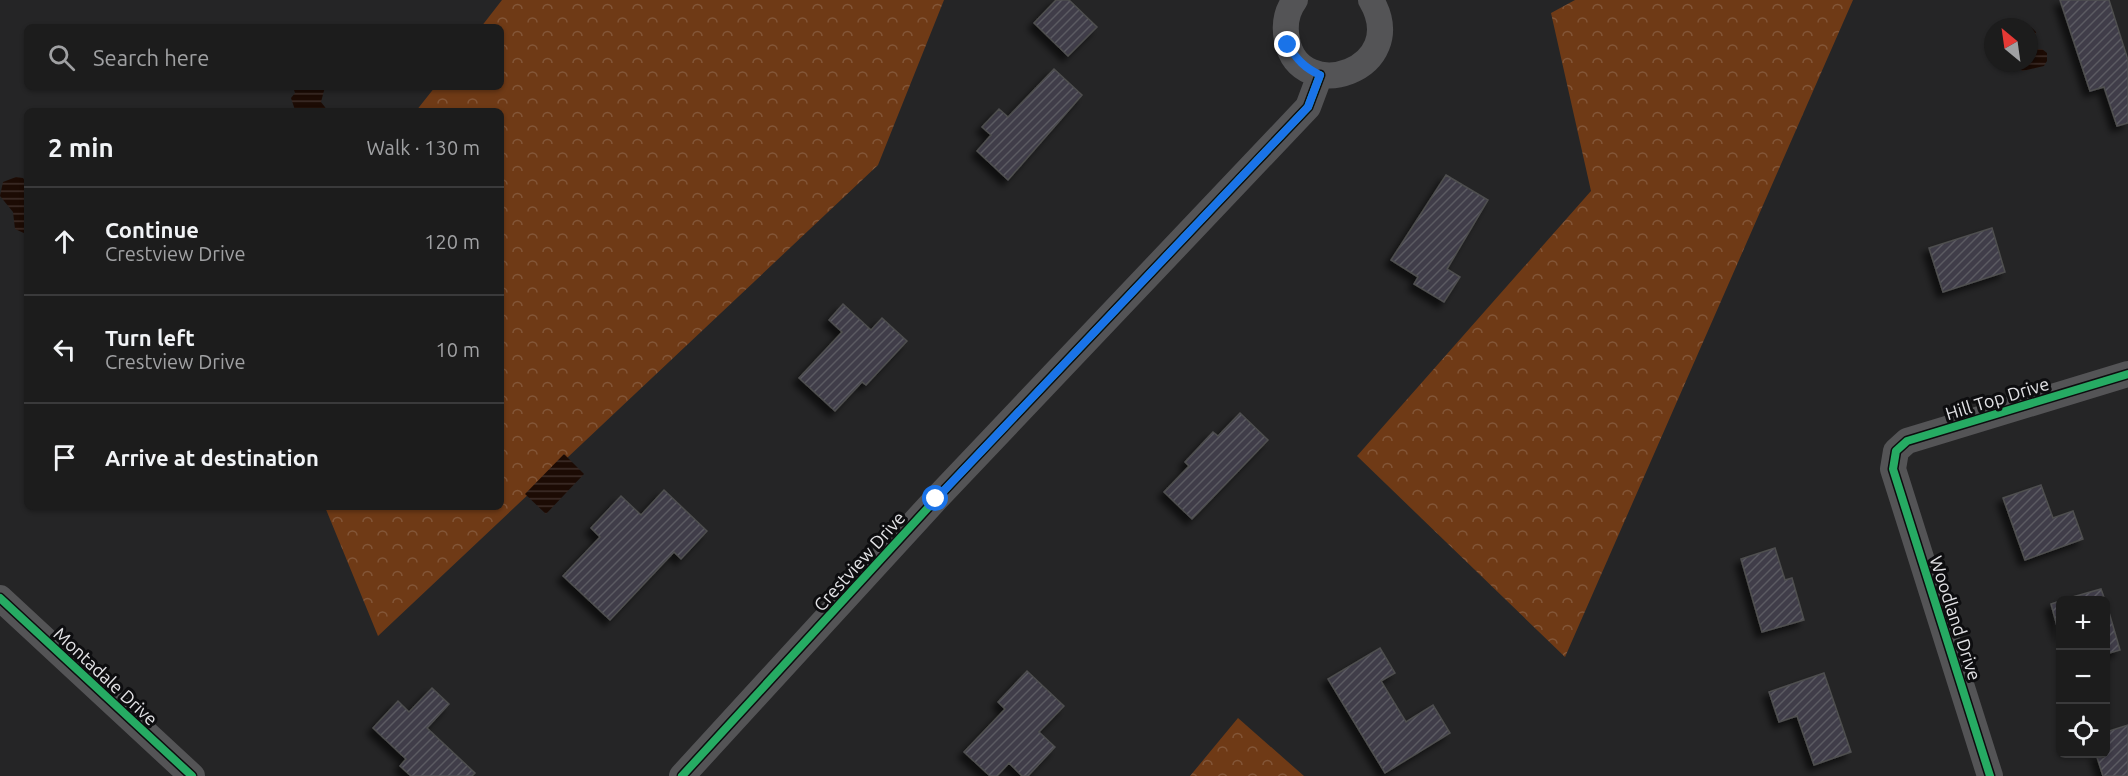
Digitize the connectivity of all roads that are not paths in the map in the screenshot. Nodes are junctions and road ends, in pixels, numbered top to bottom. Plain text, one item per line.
1 (1295, 0) edge
2 (1371, 0) edge
3 (1320, 75) junction
4 (2128, 374) edge
5 (1893, 469) joint
6 (0, 598) edge
7 (192, 776) edge
8 (682, 776) edge
9 (1990, 776) edge

1 - 3 street
2 - 3 street
3 - 8 street, Crestview Drive
4 - 5 street, Hill Top Drive
5 - 9 street, Woodland Drive
6 - 7 street, Montadale Drive

